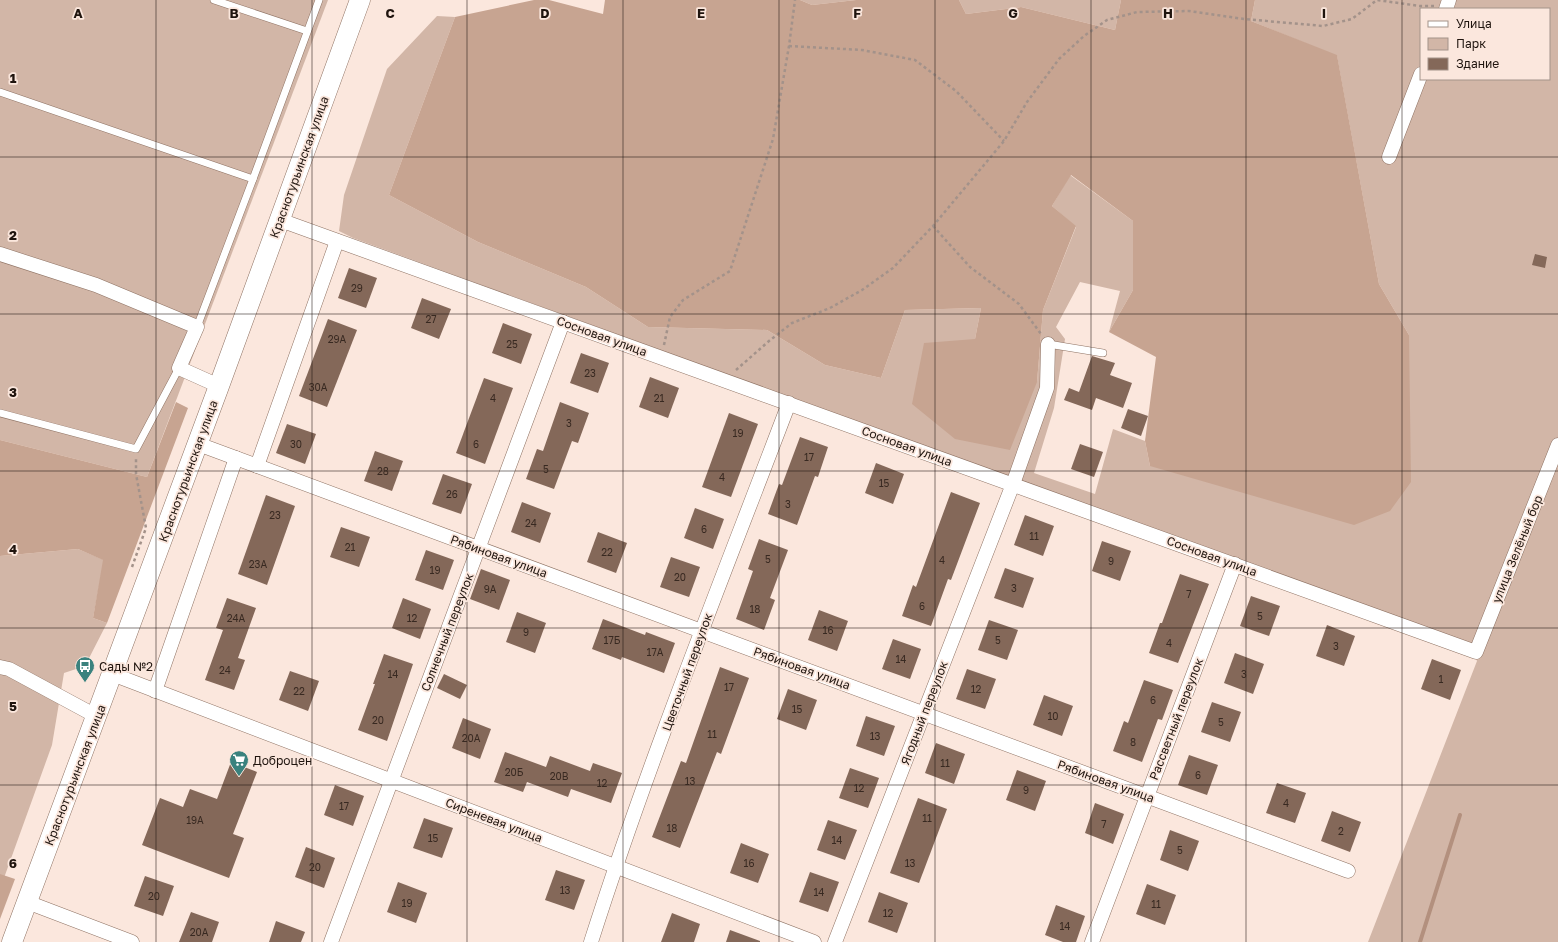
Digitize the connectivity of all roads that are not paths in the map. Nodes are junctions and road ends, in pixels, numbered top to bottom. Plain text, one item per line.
1 (214, 0) edge
2 (319, 0) edge
3 (360, 0) edge
4 (307, 31) junction
5 (1420, 77) edge
6 (0, 92) edge
7 (1389, 157) dead end
8 (253, 179) junction
9 (280, 220) junction
10 (337, 241) junction
11 (0, 254) edge
12 (563, 322) junction
13 (197, 327) junction
14 (1048, 344) joint
15 (1103, 353) dead end
16 (179, 368) junction
17 (219, 386) junction
18 (789, 403) junction
19 (0, 413) edge
20 (198, 444) junction
21 (1558, 445) edge
22 (236, 458) junction
23 (257, 466) junction
24 (1013, 484) junction
25 (478, 548) junction
26 (1235, 564) junction
27 (702, 631) junction
28 (1476, 652) joint
29 (0, 667) edge
30 (112, 674) junction
31 (155, 691) junction
32 (923, 713) junction
33 (96, 716) junction
34 (391, 780) junction
35 (1147, 796) junction
36 (615, 866) junction
37 (1348, 871) dead end
38 (27, 902) junction
39 (104, 937) edge
40 (12, 942) edge
41 (132, 942) edge
42 (331, 942) edge
43 (591, 942) edge
44 (814, 942) edge
45 (835, 942) edge
46 (1092, 942) edge

1 - 4 lane
2 - 4 lane
3 - 9 main road, Краснотурьинская улица
4 - 8 lane
5 - 7 street
6 - 8 lane
8 - 13 lane
9 - 10 street, Сосновая улица
9 - 17 main road, Краснотурьинская улица
10 - 12 street, Сосновая улица
10 - 23 street
11 - 13 street
12 - 18 street, Сосновая улица
12 - 25 street, Солнечный переулок
13 - 16 street
14 - 15 lane
14 - 24 street, Ягодный переулок
16 - 17 street
16 - 19 lane
17 - 20 main road, Краснотурьинская улица
18 - 24 street, Сосновая улица
18 - 27 street, Цветочный переулок
20 - 22 street, Рябиновая улица
20 - 30 main road, Краснотурьинская улица
21 - 28 street, улица Зелёный бор
22 - 23 street, Рябиновая улица
22 - 31 street
23 - 25 street, Рябиновая улица
24 - 26 street, Сосновая улица
24 - 32 street, Ягодный переулок
25 - 27 street, Рябиновая улица
25 - 34 street, Солнечный переулок
26 - 28 street, Сосновая улица
26 - 35 street, Рассветный переулок
27 - 32 street, Рябиновая улица
27 - 36 street, Цветочный переулок
29 - 33 street
30 - 31 street, Сиреневая улица
30 - 33 main road, Краснотурьинская улица
31 - 34 street, Сиреневая улица
32 - 35 street, Рябиновая улица
32 - 45 street, Ягодный переулок
33 - 38 main road, Краснотурьинская улица
34 - 36 street, Сиреневая улица
34 - 42 street, Солнечный переулок
35 - 37 street, Рябиновая улица
35 - 46 street, Рассветный переулок
36 - 43 street, Цветочный переулок
36 - 44 street, Сиреневая улица
38 - 39 street
38 - 40 main road, Краснотурьинская улица
39 - 41 street

